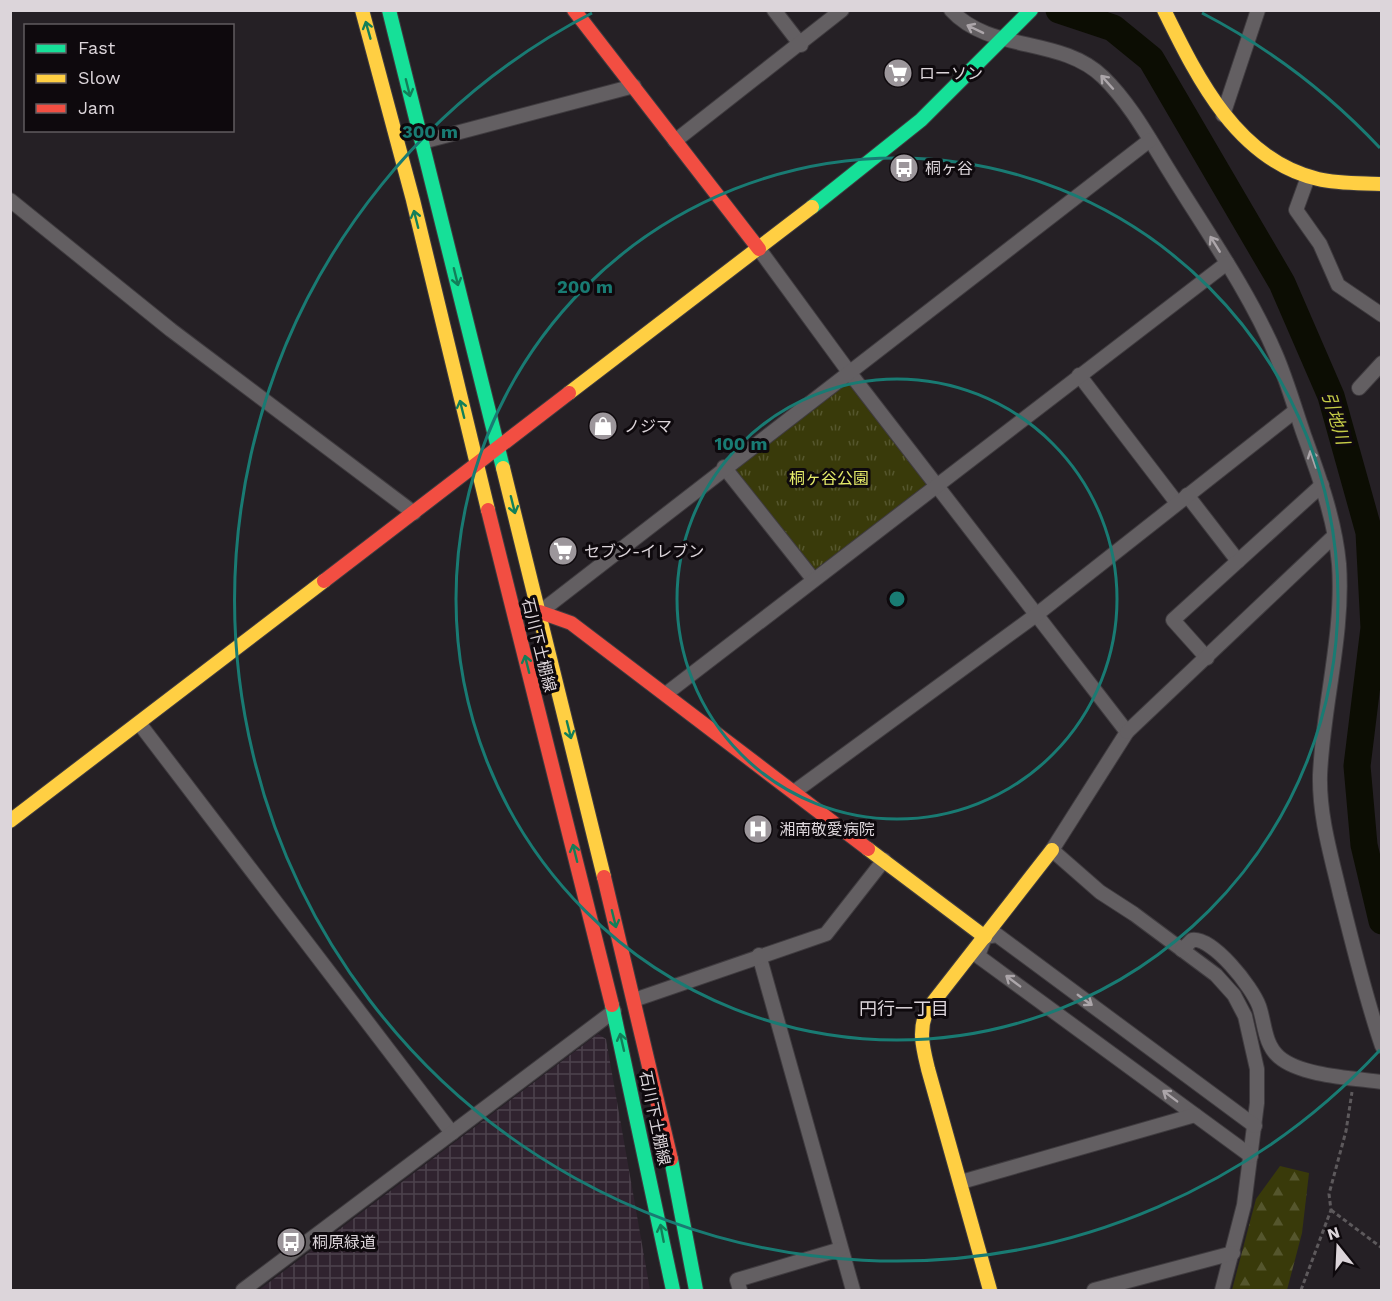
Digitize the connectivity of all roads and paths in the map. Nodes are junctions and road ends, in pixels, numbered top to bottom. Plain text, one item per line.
1 (362, 10) edge
2 (389, 10) edge
3 (574, 10) edge
4 (774, 10) edge
5 (842, 10) edge
6 (951, 10) edge
7 (1031, 10) edge
8 (1164, 10) edge
9 (1258, 10) edge
10 (1003, 38) junction
11 (801, 45) junction
12 (634, 86) junction
13 (1223, 115) junction
14 (1150, 140) junction
15 (675, 141) junction
16 (423, 142) junction
17 (1308, 177) junction
18 (1382, 184) edge
19 (10, 200) edge
20 (759, 249) junction
21 (1227, 263) junction
22 (1382, 315) edge
23 (1382, 363) edge
24 (849, 372) junction
25 (1079, 375) junction
26 (1359, 388) dead end
27 (1295, 411) junction
28 (498, 448) junction
29 (476, 465) junction
30 (724, 467) junction
31 (1322, 485) junction
32 (938, 486) junction
33 (1182, 499) junction
34 (414, 513) junction
35 (1334, 536) junction
36 (1238, 561) junction
37 (813, 579) junction
38 (540, 612) junction
39 (1036, 615) junction
40 (1207, 658) junction
41 (667, 693) junction
42 (139, 723) junction
43 (1127, 732) junction
44 (794, 792) junction
45 (10, 821) edge
46 (1052, 850) junction
47 (884, 860) junction
48 (985, 937) junction
49 (1182, 950) junction
50 (759, 955) junction
51 (634, 1000) junction
52 (614, 1011) junction
53 (1382, 1046) edge
54 (1353, 1078) junction
55 (1382, 1082) edge
56 (1195, 1115) junction
57 (1255, 1126) junction
58 (452, 1133) junction
59 (1251, 1156) junction
60 (961, 1182) junction
61 (1331, 1210) junction
62 (1382, 1248) edge
63 (841, 1249) junction
64 (1233, 1253) junction
65 (243, 1290) edge
66 (673, 1290) edge
67 (696, 1290) edge
68 (740, 1290) edge
69 (853, 1290) edge
70 (990, 1290) edge
71 (1094, 1290) edge
72 (1222, 1290) edge
73 (1301, 1290) edge

29 -> 1 street, 石川下土棚線
2 -> 16 street, 石川下土棚線
3 - 12 street
4 - 11 street
5 - 11 street
10 -> 6 street
7 - 10 street
8 - 13 street
9 - 13 street
14 -> 10 street
10 - 20 street
11 - 15 street
12 - 15 street
12 - 16 street
13 - 17 street
21 -> 14 street
14 - 24 street
15 - 20 street
16 -> 28 street, 石川下土棚線
17 - 18 street
17 - 22 street
19 - 34 street
20 - 24 street
20 - 28 street
21 - 25 street
21 - 27 street
23 - 26 street
24 - 30 street
24 - 32 street
25 - 32 street
25 - 33 street
31 -> 27 street
27 - 33 street
28 - 29 street
28 -> 38 street, 石川下土棚線
29 - 34 street
52 -> 29 street, 石川下土棚線
30 - 37 street
30 - 38 street
31 - 35 street
31 - 36 street
32 - 37 street
32 - 39 street
33 - 36 street
33 - 39 street
34 - 42 street
35 - 40 street
35 - 53 street
36 - 40 street
37 - 41 street
38 - 41 street
38 -> 51 street, 石川下土棚線
39 - 43 street
39 - 44 street
40 - 43 street
41 - 44 street
42 - 45 street
42 - 58 street
43 - 46 street
44 - 47 street
46 - 48 street
46 - 49 street
47 - 48 street
47 - 50 street
56 -> 48 street
48 -> 57 street
48 - 60 street
49 - 54 street
49 - 57 street
50 - 51 street
50 - 63 street
51 - 67 street, 石川下土棚線
52 - 58 street
66 -> 52 street, 石川下土棚線
54 - 55 street
54 - 61 path
56 - 59 street
56 - 60 street
57 - 59 street
58 - 65 street
59 - 64 street
60 - 70 street
61 - 62 path
61 - 73 path
63 - 68 street
63 - 69 street
64 - 71 street
64 - 72 street

